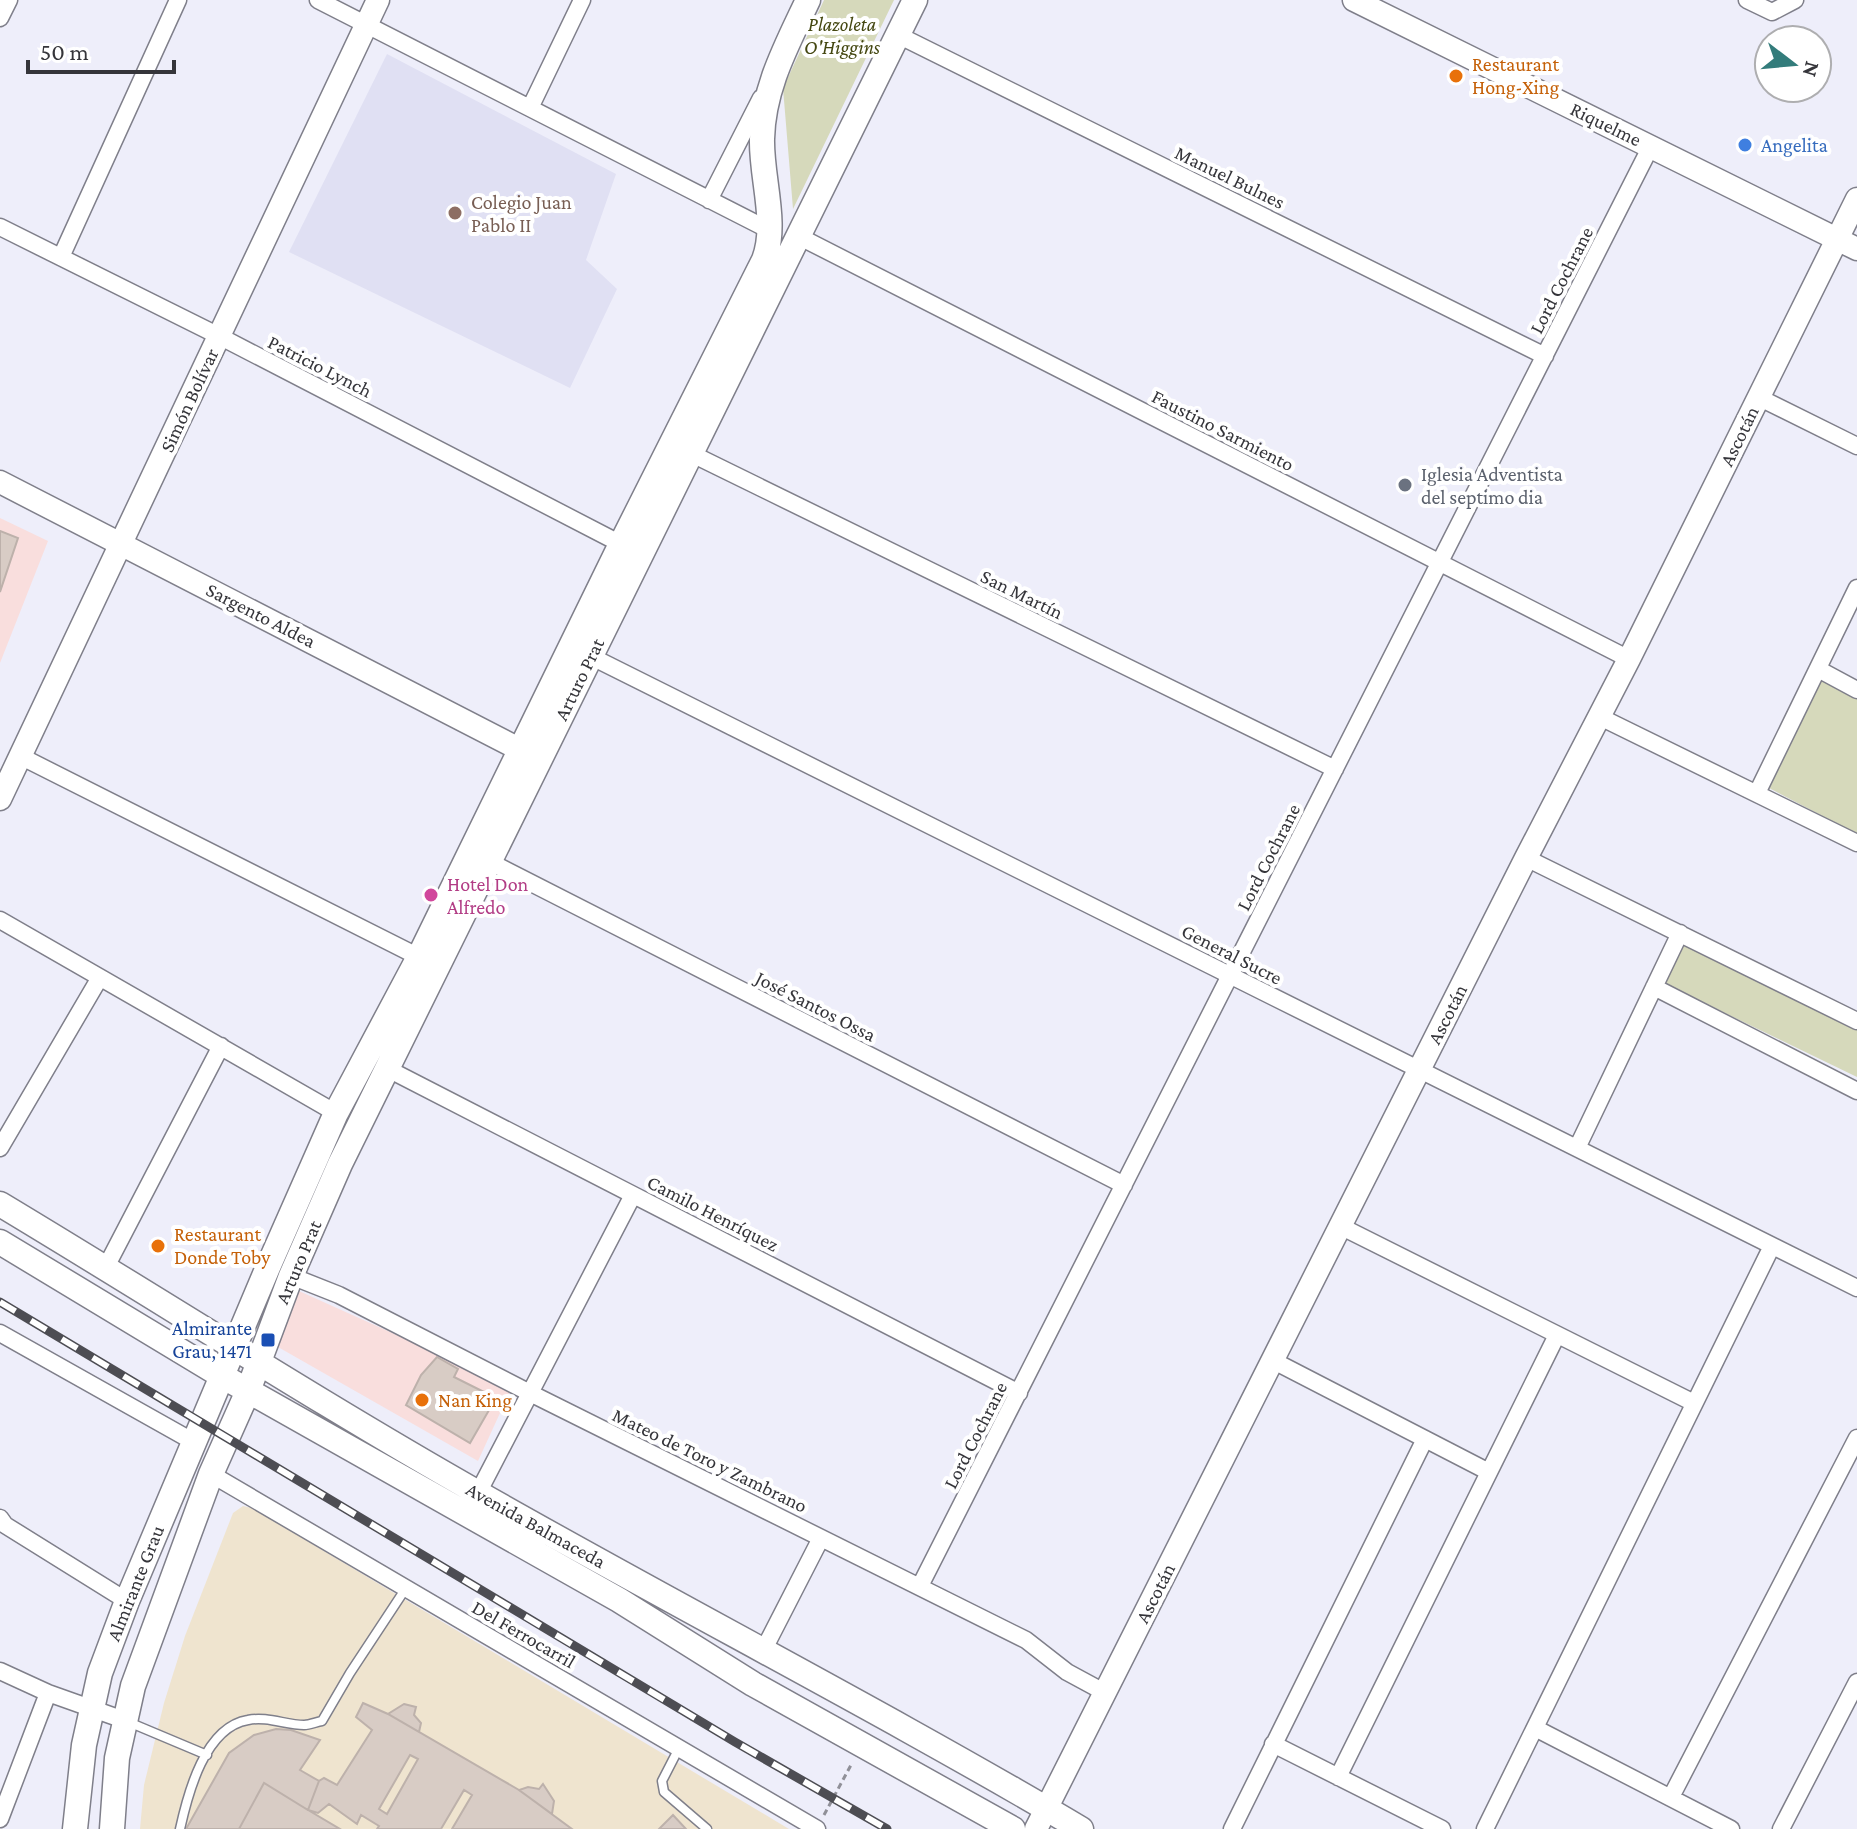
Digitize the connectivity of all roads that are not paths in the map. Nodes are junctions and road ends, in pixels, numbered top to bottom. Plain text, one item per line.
1 (9, 0) edge
2 (178, 0) edge
3 (318, 0) edge
4 (378, 0) edge
5 (582, 0) edge
6 (808, 0) edge
7 (915, 0) edge
8 (1354, 0) edge
9 (1747, 0) edge
10 (1795, 1) edge
11 (0, 18) edge
12 (367, 24) junction
13 (898, 35) junction
14 (774, 72) junction
15 (530, 108) junction
16 (1651, 146) junction
17 (1857, 199) edge
18 (709, 200) junction
19 (0, 227) edge
20 (769, 230) junction
21 (798, 236) junction
22 (1836, 239) junction
23 (1857, 249) edge
24 (61, 257) junction
25 (219, 336) junction
26 (1545, 356) junction
27 (1758, 397) junction
28 (1857, 446) edge
29 (692, 454) junction
30 (0, 482) edge
31 (121, 543) junction
32 (621, 544) junction
33 (1440, 563) junction
34 (1857, 588) edge
35 (590, 656) junction
36 (1629, 659) junction
37 (1818, 669) junction
38 (1857, 690) edge
39 (1598, 716) junction
40 (521, 750) junction
41 (20, 756) junction
42 (1335, 769) junction
43 (1757, 793) junction
44 (0, 799) edge
45 (1857, 843) edge
46 (1526, 858) junction
47 (490, 862) junction
48 (0, 920) edge
49 (1680, 933) junction
50 (419, 957) junction
51 (1230, 976) junction
52 (99, 979) junction
53 (1654, 987) junction
54 (1857, 1021) edge
55 (221, 1046) junction
56 (388, 1069) junction
57 (1419, 1070) junction
58 (1857, 1091) edge
59 (336, 1113) junction
60 (0, 1148) edge
61 (1577, 1148) junction
62 (1124, 1185) junction
63 (633, 1195) junction
64 (0, 1204) edge
65 (1340, 1226) junction
66 (0, 1242) edge
67 (1772, 1246) junction
68 (106, 1267) junction
69 (291, 1276) junction
70 (1857, 1288) edge
71 (0, 1333) edge
72 (1557, 1335) junction
73 (234, 1348) junction
74 (1272, 1360) junction
75 (257, 1364) junction
76 (222, 1376) junction
77 (248, 1391) junction
78 (530, 1393) junction
79 (1019, 1393) junction
80 (1694, 1403) junction
81 (1857, 1438) edge
82 (1425, 1439) junction
83 (194, 1442) junction
84 (1850, 1470) edge
85 (1489, 1472) junction
86 (211, 1474) junction
87 (478, 1493) junction
88 (0, 1518) edge
89 (821, 1538) junction
90 (920, 1586) junction
91 (406, 1588) junction
92 (127, 1601) junction
93 (763, 1651) junction
94 (0, 1671) edge
95 (1857, 1682) edge
96 (1104, 1692) junction
97 (48, 1693) junction
98 (92, 1708) junction
99 (124, 1720) junction
100 (1535, 1728) junction
101 (1273, 1744) junction
102 (679, 1748) junction
103 (207, 1755) junction
104 (1338, 1777) junction
105 (1671, 1797) junction
106 (0, 1819) edge
107 (1042, 1819) edge
108 (75, 1829) edge
109 (112, 1829) edge
110 (180, 1829) edge
111 (707, 1829) edge
112 (816, 1829) edge
113 (1013, 1829) edge
114 (1081, 1829) edge
115 (1232, 1829) edge
116 (1442, 1829) edge
117 (1485, 1829) edge
118 (1731, 1829) edge
119 (1781, 1829) edge

1 - 11 street
2 - 24 street
3 - 12 street
4 - 12 street, Simón Bolívar
5 - 15 street
6 - 14 main road, Arturo Prat
7 - 13 main road, Arturo Prat
8 - 16 street, Riquelme
9 - 10 street
12 - 15 street
12 - 25 street, Simón Bolívar
13 - 21 main road, Arturo Prat
13 - 26 street, Manuel Bulnes
14 - 18 street, Arturo Prat
14 - 20 main road, Arturo Prat
15 - 18 street
16 - 22 street, Riquelme
16 - 26 street, Lord Cochrane
17 - 22 street, Ascotán
18 - 20 street
19 - 24 street, Patricio Lynch
20 - 32 main road, Arturo Prat
21 - 29 main road, Arturo Prat
21 - 33 street, Faustino Sarmiento
22 - 23 street, Riquelme
22 - 27 street, Ascotán
24 - 25 street, Patricio Lynch
25 - 31 street, Simón Bolívar
25 - 32 street, Patricio Lynch
26 - 33 street, Lord Cochrane
27 - 28 street
27 - 36 street, Ascotán
29 - 35 main road, Arturo Prat
29 - 42 street, San Martín
30 - 31 street, Sargento Aldea
31 - 40 street, Sargento Aldea
31 - 41 street, Simón Bolívar
32 - 40 main road, Arturo Prat
33 - 36 street, Faustino Sarmiento
33 - 42 street, Lord Cochrane
34 - 37 street
35 - 47 main road, Arturo Prat
35 - 51 street, General Sucre
36 - 39 street, Ascotán
37 - 38 street
37 - 43 street
39 - 43 street
39 - 46 street, Ascotán
40 - 50 main road, Arturo Prat
41 - 44 street, Simón Bolívar
41 - 50 street
42 - 51 street, Lord Cochrane
43 - 45 street
46 - 49 street
46 - 57 street, Ascotán
47 - 56 main road, Arturo Prat
47 - 62 street, José Santos Ossa
48 - 52 street
49 - 53 street
49 - 54 street
50 - 59 main road, Arturo Prat
51 - 57 street, General Sucre
51 - 62 street, Lord Cochrane
52 - 55 street
52 - 60 street
53 - 58 street
53 - 61 street
55 - 59 street
55 - 68 street
56 - 63 street, Camilo Henríquez
56 - 69 main road, Arturo Prat
57 - 61 street, General Sucre
57 - 65 street, Ascotán
59 - 73 main road, Arturo Prat
61 - 67 street, General Sucre
62 - 79 street, Lord Cochrane
63 - 78 street
63 - 79 street, Camilo Henríquez
64 - 68 main road, Avenida Balmaceda
65 - 72 street
65 - 74 street, Ascotán
66 - 76 main road, Avenida Balmaceda
67 - 70 street, General Sucre
67 - 80 street
68 - 73 main road, Avenida Balmaceda
69 - 75 main road, Arturo Prat
69 - 78 street, Mateo de Toro y Zambrano
71 - 83 street
72 - 80 street
72 - 85 street
73 - 75 main road, Avenida Balmaceda
73 - 76 main road, Almirante Grau
74 - 82 street
74 - 96 street, Ascotán
75 - 77 main road, Almirante Grau
75 - 87 main road, Avenida Balmaceda
76 - 77 main road, Avenida Balmaceda
76 - 83 main road, Almirante Grau
77 - 86 main road, Almirante Grau
77 - 113 main road, Avenida Balmaceda
78 - 87 street
78 - 89 street, Mateo de Toro y Zambrano
79 - 90 street, Lord Cochrane
80 - 100 street
81 - 84 street
82 - 85 street
82 - 101 street
83 - 92 main road, Almirante Grau
84 - 105 street
85 - 104 street
86 - 91 street, Del Ferrocarril
86 - 99 main road, Almirante Grau
87 - 93 main road, Avenida Balmaceda
88 - 92 street
89 - 90 street, Mateo de Toro y Zambrano
89 - 93 street
90 - 96 street, Mateo de Toro y Zambrano
91 - 102 street, Del Ferrocarril
91 - 103 lane
92 - 98 main road, Almirante Grau
93 - 107 main road, Avenida Balmaceda
94 - 97 street
95 - 119 street
96 - 107 street, Ascotán
97 - 98 street
97 - 106 street
98 - 99 street
98 - 108 main road, Almirante Grau
99 - 103 lane
99 - 109 main road, Almirante Grau
100 - 105 street
100 - 117 street
101 - 104 street
101 - 115 street
102 - 111 lane
102 - 112 street, Del Ferrocarril
103 - 110 lane
104 - 116 street
105 - 118 street
107 - 114 main road, Avenida Balmaceda

